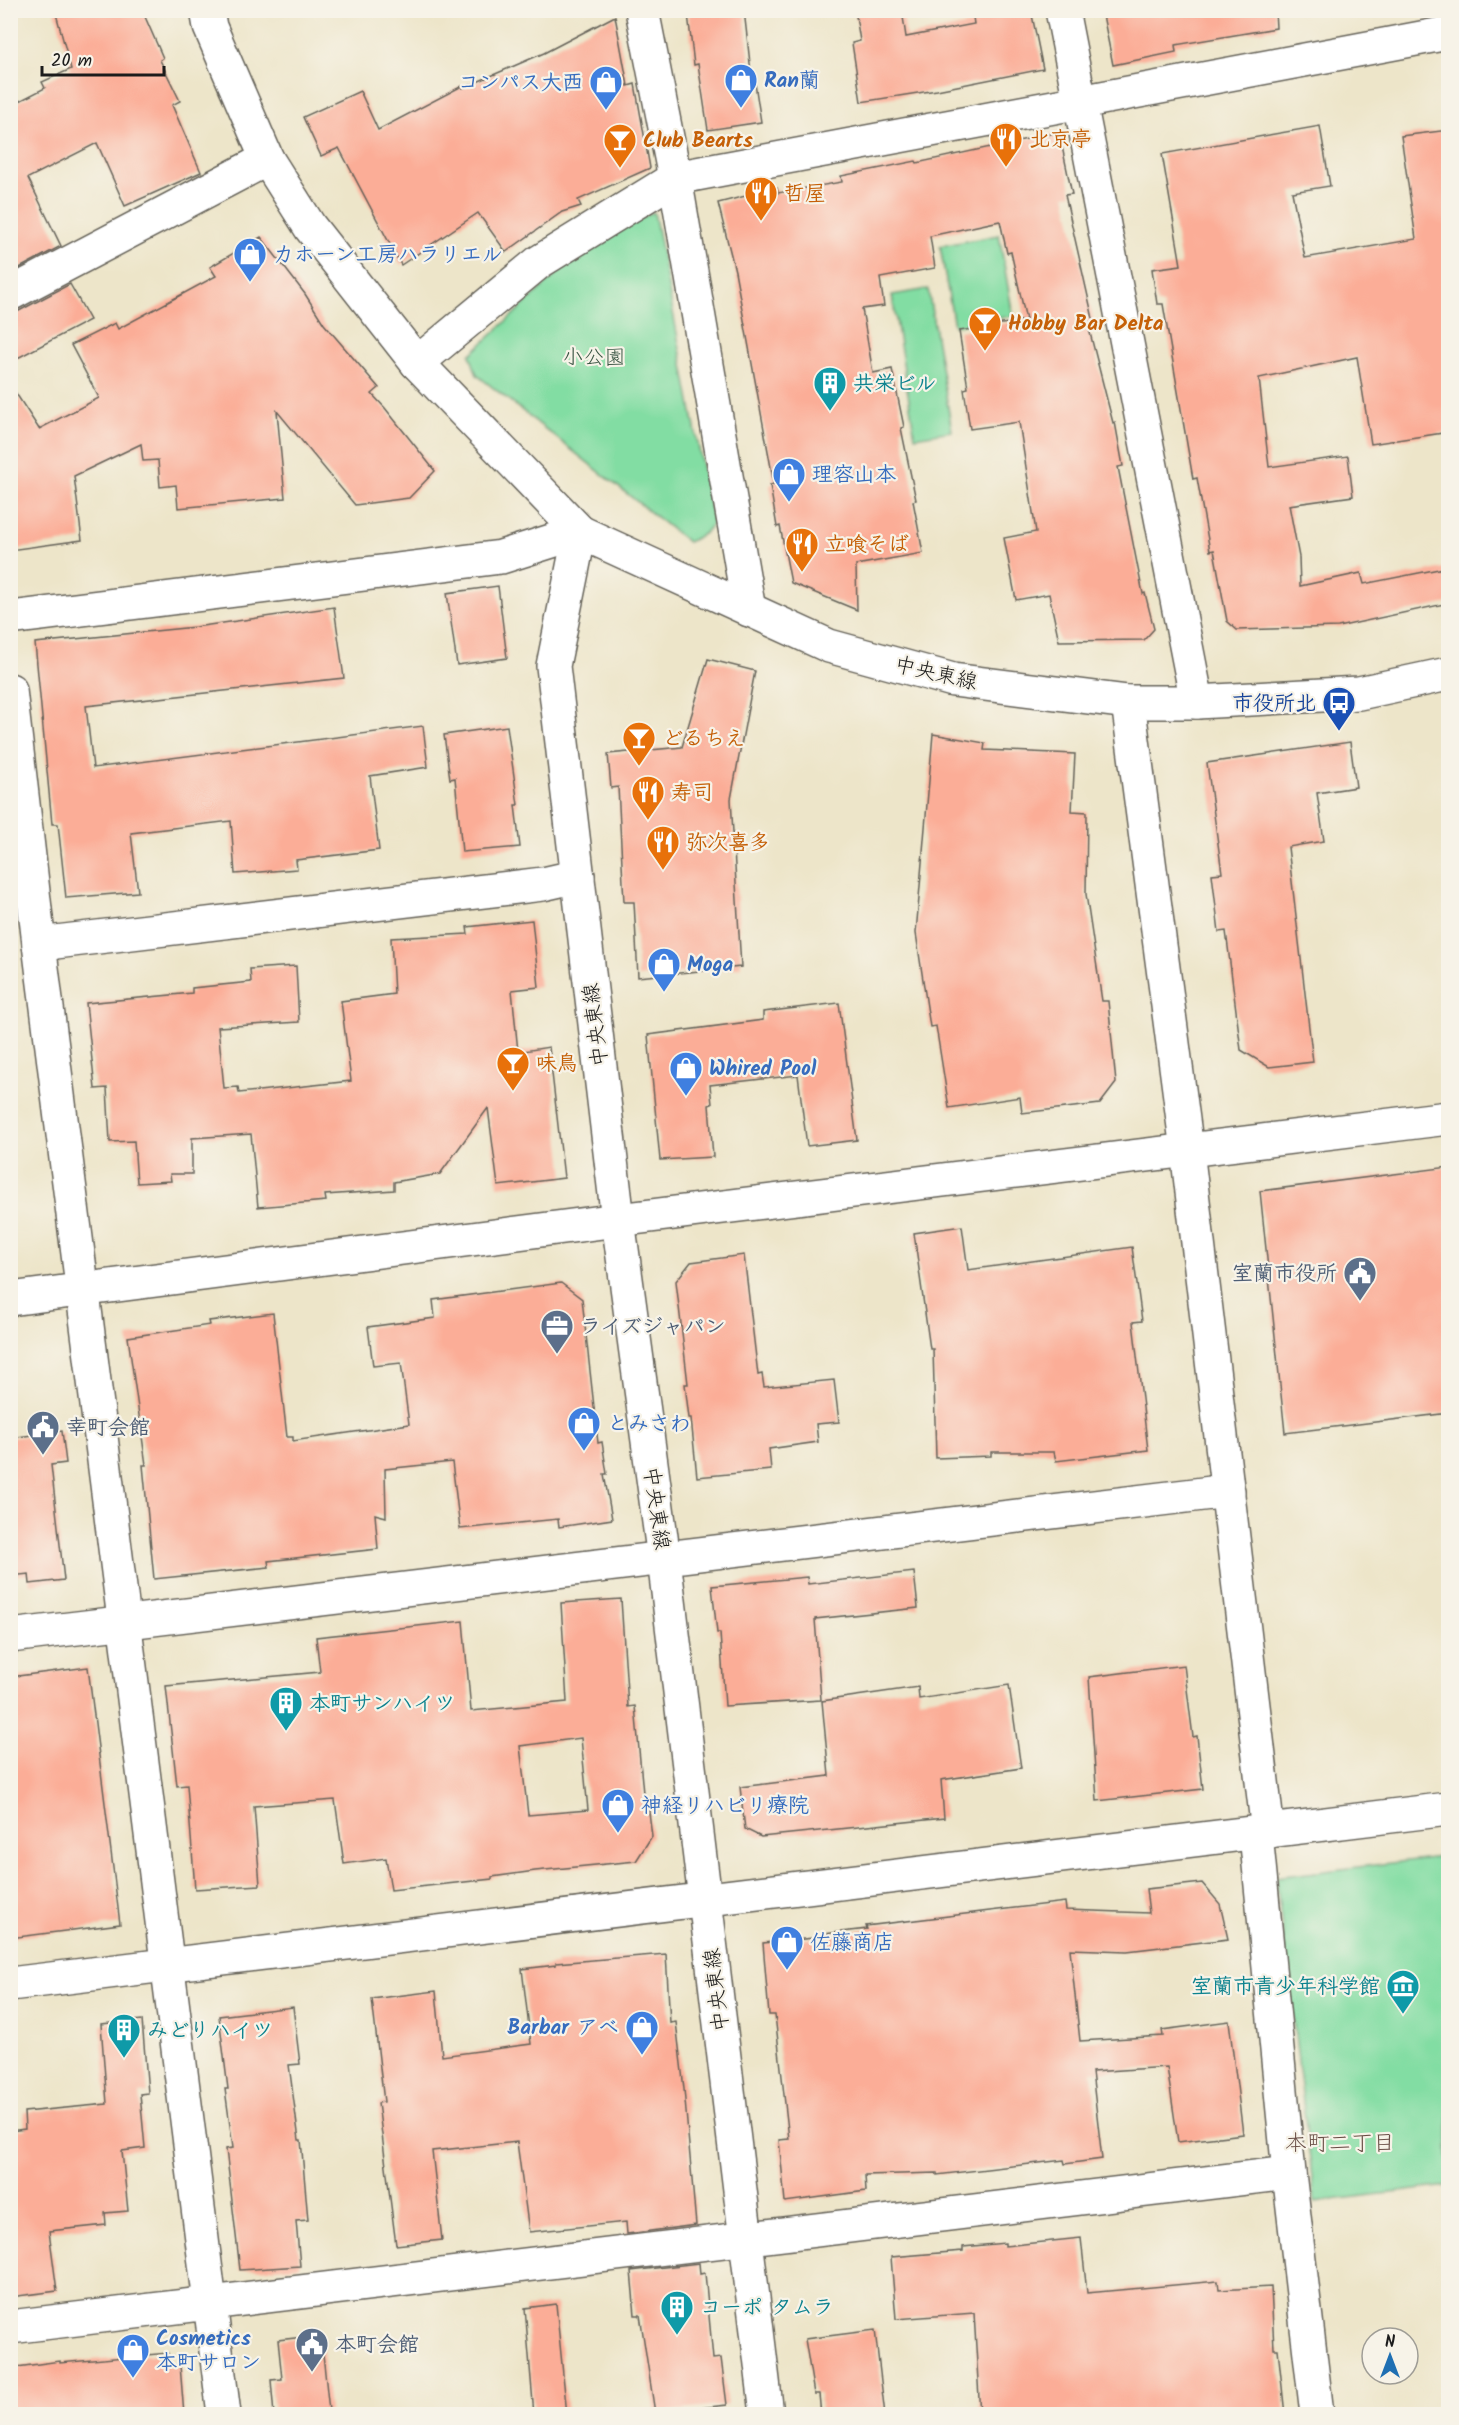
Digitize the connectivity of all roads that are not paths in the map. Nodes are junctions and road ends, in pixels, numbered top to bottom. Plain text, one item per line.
1 (207, 10) edge
2 (642, 10) edge
3 (1062, 10) edge
4 (1449, 33) edge
5 (1080, 102) junction
6 (267, 159) junction
7 (675, 178) junction
8 (10, 294) edge
9 (417, 363) junction
10 (580, 532) junction
11 (749, 610) junction
12 (10, 618) edge
13 (1449, 674) edge
14 (10, 690) edge
15 (1128, 702) junction
16 (1197, 702) junction
17 (578, 876) junction
18 (39, 944) junction
19 (1449, 1118) edge
20 (1187, 1150) junction
21 (618, 1220) junction
22 (82, 1290) junction
23 (10, 1299) edge
24 (1228, 1491) junction
25 (664, 1559) junction
26 (125, 1623) junction
27 (10, 1636) edge
28 (1449, 1809) edge
29 (1262, 1833) junction
30 (705, 1898) junction
31 (168, 1966) junction
32 (10, 1984) edge
33 (1290, 2173) junction
34 (746, 2239) junction
35 (211, 2303) junction
36 (10, 2327) edge
37 (224, 2415) edge
38 (767, 2415) edge
39 (1317, 2415) edge

1 - 6 street
2 - 7 street
3 - 5 street
4 - 5 street
5 - 7 street
5 - 16 street
6 - 8 street
6 - 9 street
7 - 9 street
7 - 11 street
9 - 10 street
10 - 11 street, 中央東線
10 - 12 street
10 - 17 street, 中央東線
11 - 15 street, 中央東線
13 - 16 street, 中央東線
14 - 18 street
15 - 16 street, 中央東線
15 - 20 street
17 - 18 street
17 - 21 street, 中央東線
18 - 22 street
19 - 20 street
20 - 21 street
20 - 24 street
21 - 22 street
21 - 25 street, 中央東線
22 - 23 street
22 - 26 street
24 - 25 street
24 - 29 street
25 - 26 street
25 - 30 street, 中央東線
26 - 27 street
26 - 31 street
28 - 29 street
29 - 30 street
29 - 33 street
30 - 31 street
30 - 34 street, 中央東線
31 - 32 street
31 - 35 street
33 - 34 street
33 - 39 street
34 - 35 street
34 - 38 street, 中央東線
35 - 36 street
35 - 37 street

